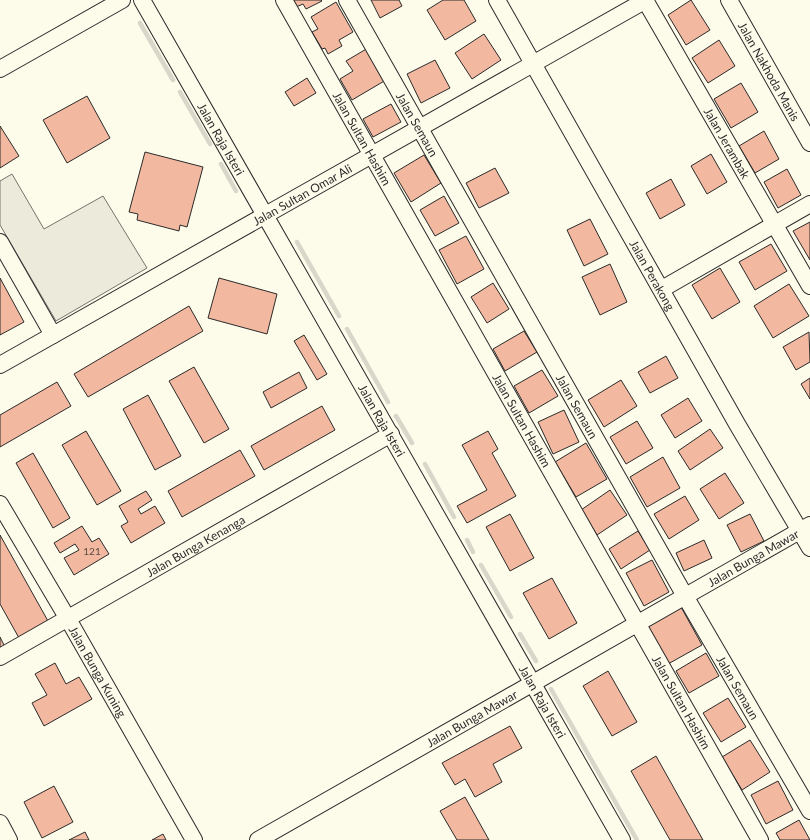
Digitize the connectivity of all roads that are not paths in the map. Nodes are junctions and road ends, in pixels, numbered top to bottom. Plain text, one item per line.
1 (122, 0) edge
2 (142, 0) edge
3 (284, 0) edge
4 (347, 0) edge
5 (497, 0) edge
6 (646, 0) edge
7 (730, 0) edge
8 (533, 64) junction
9 (0, 69) edge
10 (419, 128) junction
11 (810, 143) edge
12 (372, 155) junction
13 (810, 204) edge
14 (265, 215) junction
15 (775, 224) junction
16 (0, 242) edge
17 (810, 286) edge
18 (662, 289) junction
19 (53, 335) junction
20 (0, 366) edge
21 (391, 434) junction
22 (0, 504) edge
23 (805, 527) edge
24 (810, 548) edge
25 (685, 596) junction
26 (68, 619) junction
27 (638, 622) junction
28 (0, 657) edge
29 (532, 683) junction
30 (810, 812) edge
31 (0, 823) edge
32 (10, 840) edge
33 (194, 840) edge
34 (258, 840) edge
35 (622, 840) edge
36 (760, 840) edge

1 - 9 street
2 - 14 street, Jalan Raja Isteri
3 - 12 street, Jalan Sultan Hashim
4 - 10 street, Jalan Semaun
5 - 8 street, Jalan Perakong
6 - 8 street, Jalan Sultan Omar Ali
6 - 15 street, Jalan Jerambak
7 - 11 street, Jalan Nakhoda Manis
8 - 10 street, Jalan Sultan Omar Ali
8 - 18 street, Jalan Perakong
10 - 12 street, Jalan Sultan Omar Ali
10 - 25 street, Jalan Semaun
12 - 14 street, Jalan Sultan Omar Ali
12 - 27 street, Jalan Sultan Hashim
13 - 15 street
14 - 19 street, Jalan Sultan Omar Ali
14 - 21 street, Jalan Raja Isteri
15 - 17 street, Jalan Jerambak
15 - 18 street
16 - 19 street
18 - 23 street, Jalan Perakong
19 - 20 street, Jalan Sultan Omar Ali
21 - 26 street, Jalan Bunga Kenanga
21 - 29 street, Jalan Raja Isteri
22 - 26 street, Jalan Bunga Kuning
23 - 24 street, Jalan Perakong
23 - 25 street, Jalan Bunga Mawar
25 - 27 street, Jalan Bunga Mawar
25 - 30 street, Jalan Semaun
26 - 28 street, Jalan Bunga Kenanga
26 - 33 street, Jalan Bunga Kuning
27 - 29 street, Jalan Bunga Mawar
27 - 36 street, Jalan Sultan Hashim
29 - 34 street, Jalan Bunga Mawar
29 - 35 street, Jalan Raja Isteri
31 - 32 street

